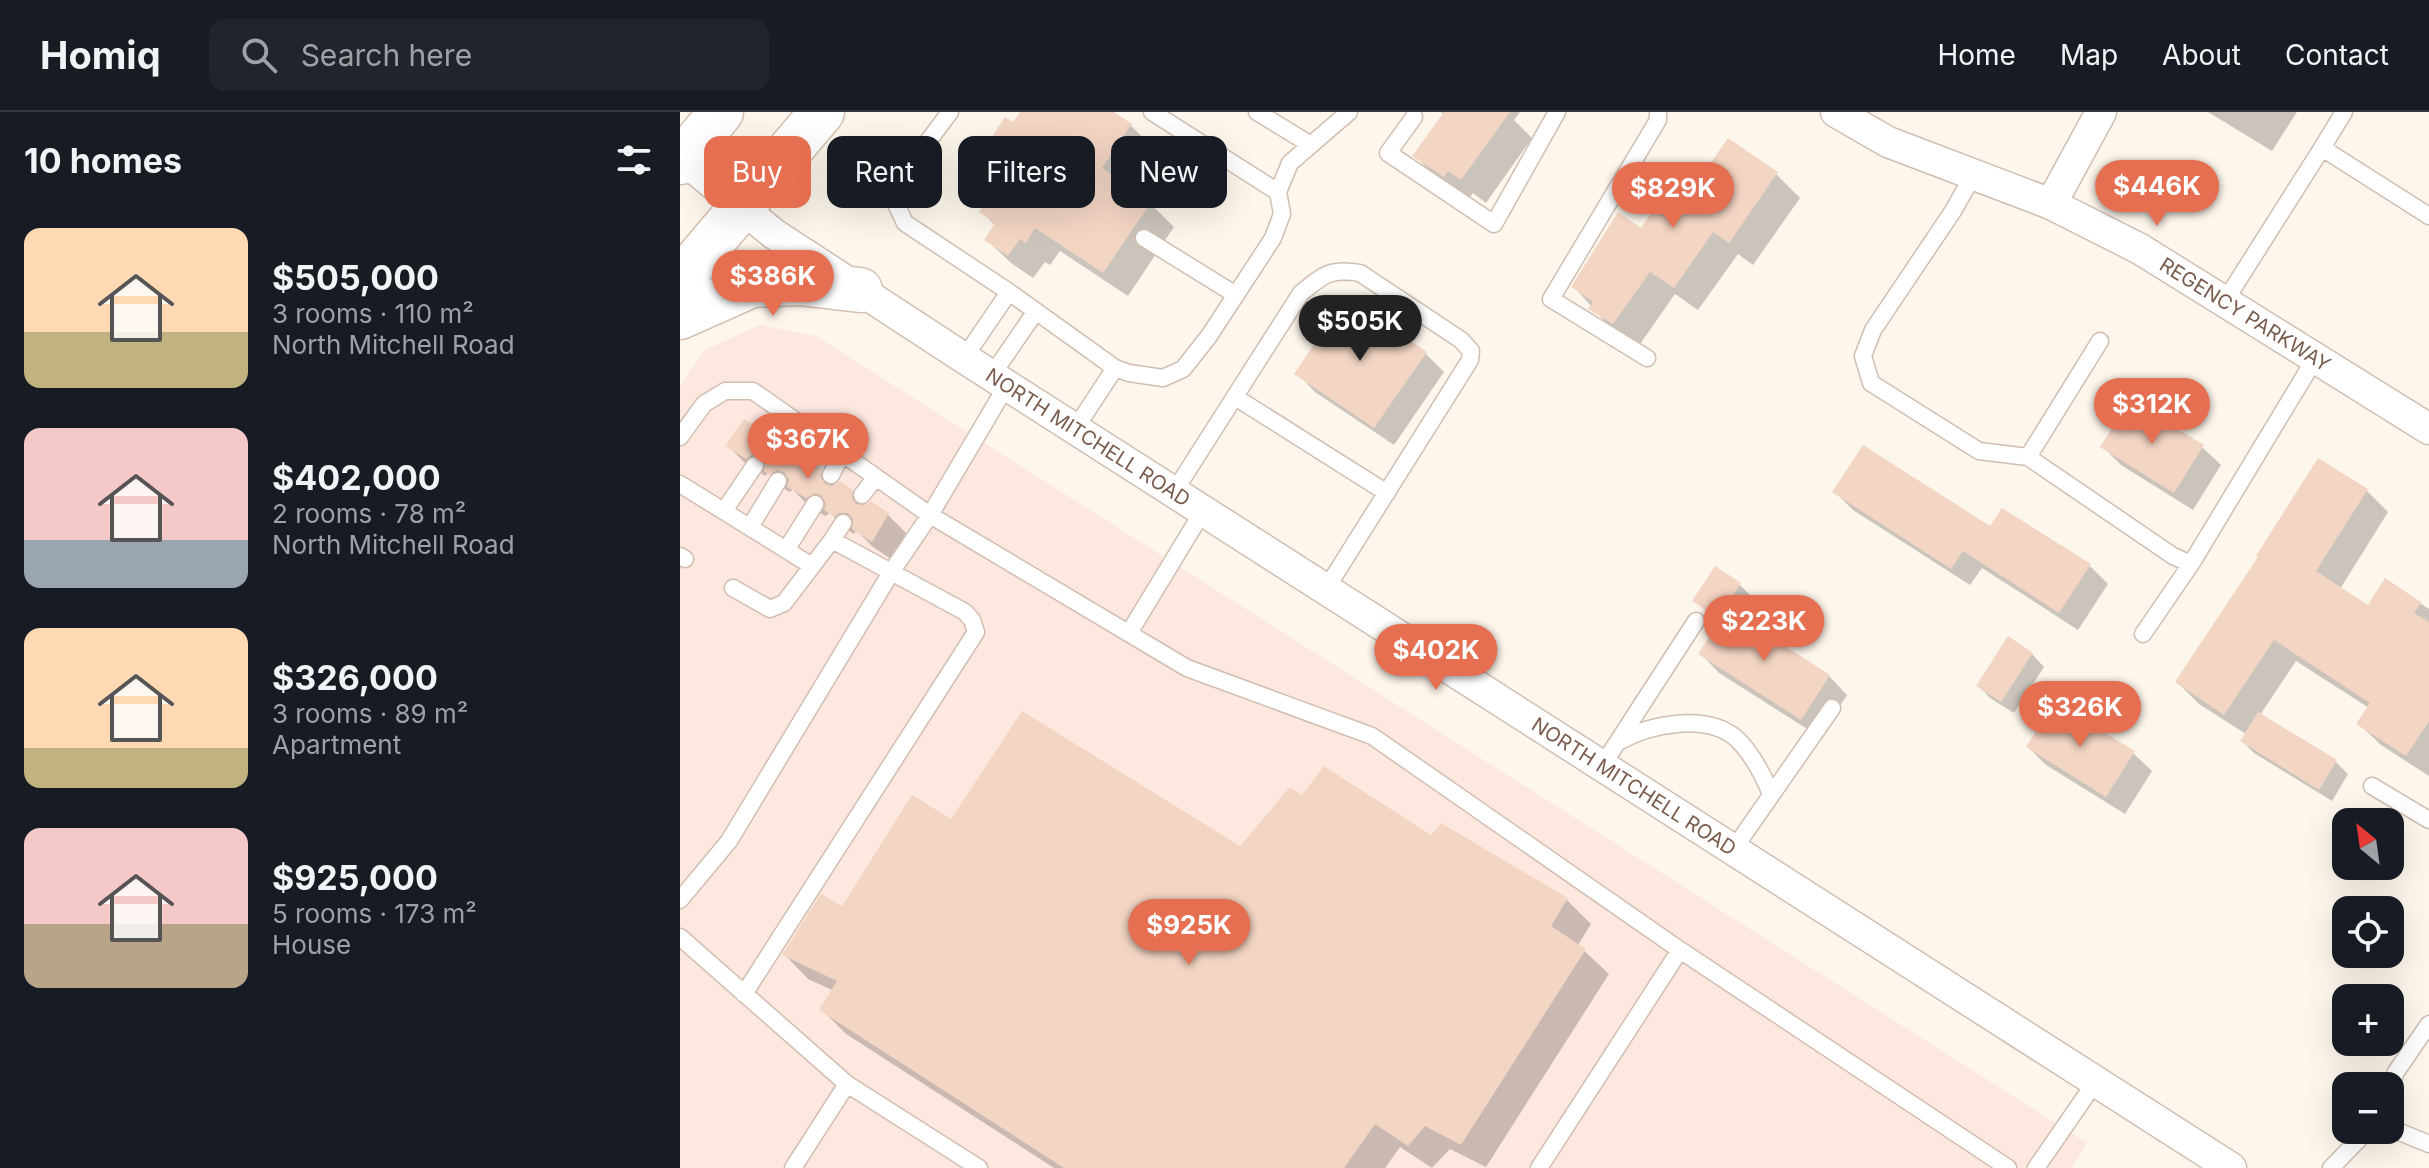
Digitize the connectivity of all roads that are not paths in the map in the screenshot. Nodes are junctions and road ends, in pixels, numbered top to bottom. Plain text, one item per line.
1 (721, 112) edge
2 (822, 112) edge
3 (950, 112) edge
4 (1152, 112) edge
5 (1257, 112) edge
6 (1349, 112) edge
7 (1557, 112) edge
8 (1658, 112) edge
9 (1837, 112) edge
10 (2101, 112) edge
11 (2344, 112) edge
12 (1414, 117) dead end
13 (801, 136) edge
14 (1311, 145) junction
15 (2322, 148) junction
16 (681, 157) edge
17 (1974, 174) junction
18 (704, 176) edge
19 (1278, 192) junction
20 (2051, 204) junction
21 (738, 208) edge
22 (742, 208) edge
23 (2429, 216) edge
24 (1144, 238) dead end
25 (680, 280) edge
26 (860, 290) junction
27 (1009, 292) junction
28 (1236, 295) junction
29 (2225, 301) junction
30 (1036, 311) junction
31 (680, 317) edge
32 (2100, 341) dead end
33 (2316, 357) junction
34 (964, 358) junction
35 (1647, 358) dead end
36 (1115, 368) junction
37 (1000, 380) junction
38 (1235, 397) junction
39 (787, 415) junction
40 (1075, 429) junction
41 (2429, 429) edge
42 (810, 431) junction
43 (680, 437) edge
44 (773, 438) dead end
45 (796, 453) dead end
46 (842, 454) junction
47 (2028, 457) junction
48 (755, 465) dead end
49 (831, 475) dead end
50 (876, 477) junction
51 (778, 481) dead end
52 (680, 484) edge
53 (1174, 492) junction
54 (1387, 493) junction
55 (862, 495) dead end
56 (815, 504) dead end
57 (724, 511) junction
58 (1203, 511) junction
59 (930, 515) junction
60 (843, 523) dead end
61 (750, 527) junction
62 (832, 540) junction
63 (786, 550) junction
64 (2191, 564) junction
65 (812, 566) junction
66 (892, 571) junction
67 (733, 588) dead end
68 (1326, 589) junction
69 (1696, 621) dead end
70 (1129, 633) junction
71 (2143, 634) dead end
72 (1832, 708) dead end
73 (1610, 754) junction
74 (2372, 786) dead end
75 (1771, 794) junction
76 (2429, 820) edge
77 (1733, 850) junction
78 (680, 900) edge
79 (680, 937) edge
80 (1680, 950) junction
81 (744, 994) junction
82 (2429, 1024) edge
83 (2396, 1072) edge
84 (2096, 1081) junction
85 (847, 1084) junction
86 (2404, 1134) edge
87 (2354, 1144) edge
88 (2429, 1144) edge
89 (793, 1168) edge
90 (979, 1168) edge
91 (1539, 1168) edge
92 (2008, 1168) edge
93 (2036, 1168) edge
94 (2231, 1168) edge
95 (2331, 1168) edge

1 - 16 main road
2 - 13 main road
3 - 27 lane
4 - 19 lane
5 - 14 lane
6 - 14 lane
7 - 12 lane
8 - 35 lane
9 - 17 street, REGENCY PARKWAY
10 - 20 street
11 - 15 lane
14 - 19 lane
15 - 23 lane
15 - 29 lane
16 - 18 street, NORTH MITCHELL ROAD
17 - 20 street, REGENCY PARKWAY
17 - 47 lane
19 - 28 lane
20 - 29 street, REGENCY PARKWAY
21 - 25 main road
22 - 26 street, NORTH MITCHELL ROAD
24 - 28 lane
26 - 31 main road
26 - 34 street, NORTH MITCHELL ROAD
27 - 30 lane
27 - 34 lane
28 - 36 lane
29 - 33 street, REGENCY PARKWAY
30 - 36 lane
30 - 37 lane
32 - 47 lane
33 - 41 street, REGENCY PARKWAY
33 - 64 lane
34 - 37 street, NORTH MITCHELL ROAD
36 - 40 lane
37 - 40 street, NORTH MITCHELL ROAD
37 - 59 lane
38 - 53 lane
38 - 54 lane
38 - 54 lane
39 - 42 lane
39 - 43 lane
39 - 44 lane
40 - 53 street, NORTH MITCHELL ROAD
42 - 45 lane
42 - 46 lane
46 - 49 lane
46 - 50 lane
47 - 64 lane
48 - 57 lane
50 - 55 lane
50 - 59 lane
51 - 61 lane
52 - 57 lane
53 - 58 street, NORTH MITCHELL ROAD
54 - 68 lane
56 - 63 lane
57 - 61 lane
58 - 68 street, NORTH MITCHELL ROAD
58 - 70 lane
59 - 66 lane
59 - 70 lane
60 - 62 lane
61 - 63 lane
62 - 65 lane
62 - 66 lane
63 - 65 lane
64 - 71 lane
65 - 67 lane
66 - 78 lane
66 - 81 lane
68 - 73 street, NORTH MITCHELL ROAD
69 - 73 lane
70 - 80 lane
72 - 75 lane
73 - 75 lane
73 - 77 street, NORTH MITCHELL ROAD
74 - 76 lane
75 - 77 lane
77 - 84 street, NORTH MITCHELL ROAD
79 - 81 lane
80 - 91 lane
80 - 92 lane
81 - 85 lane
82 - 83 lane
84 - 93 lane
84 - 94 street, NORTH MITCHELL ROAD
85 - 89 lane
85 - 90 lane
86 - 88 lane
87 - 95 lane

